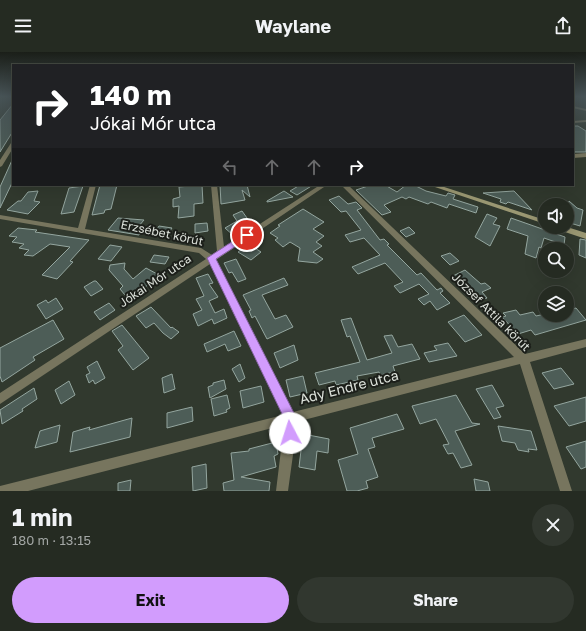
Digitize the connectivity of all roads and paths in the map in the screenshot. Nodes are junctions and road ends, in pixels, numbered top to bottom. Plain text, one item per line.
1 (586, 121) edge
2 (574, 122) edge
3 (12, 146) edge
4 (586, 155) edge
5 (574, 156) edge
6 (0, 165) edge
7 (93, 186) edge
8 (214, 186) edge
9 (322, 186) edge
10 (345, 186) edge
11 (435, 186) edge
12 (0, 217) edge
13 (538, 220) edge
14 (81, 230) junction
15 (574, 232) edge
16 (586, 236) edge
17 (221, 251) junction
18 (211, 258) junction
19 (586, 343) edge
20 (524, 360) junction
21 (0, 399) edge
22 (290, 417) junction
23 (4, 491) edge
24 (282, 491) edge
25 (566, 491) edge

1 - 2 street
3 - 6 street
4 - 5 street
7 - 14 street
8 - 17 street
9 - 17 street, Jókai Mór utca
10 - 20 street, József Attila körút
11 - 13 main road
12 - 14 street, Erzsébet körút
14 - 18 street, Erzsébet körút
15 - 16 main road
17 - 18 street, Jókai Mór utca
18 - 21 street, Jókai Mór utca
18 - 22 street, Erzsébet körút
19 - 20 street, Ady Endre utca
20 - 22 street, Ady Endre utca
20 - 25 street, József Attila körút
22 - 23 street, Ady Endre utca
22 - 24 street, Erzsébet körút

